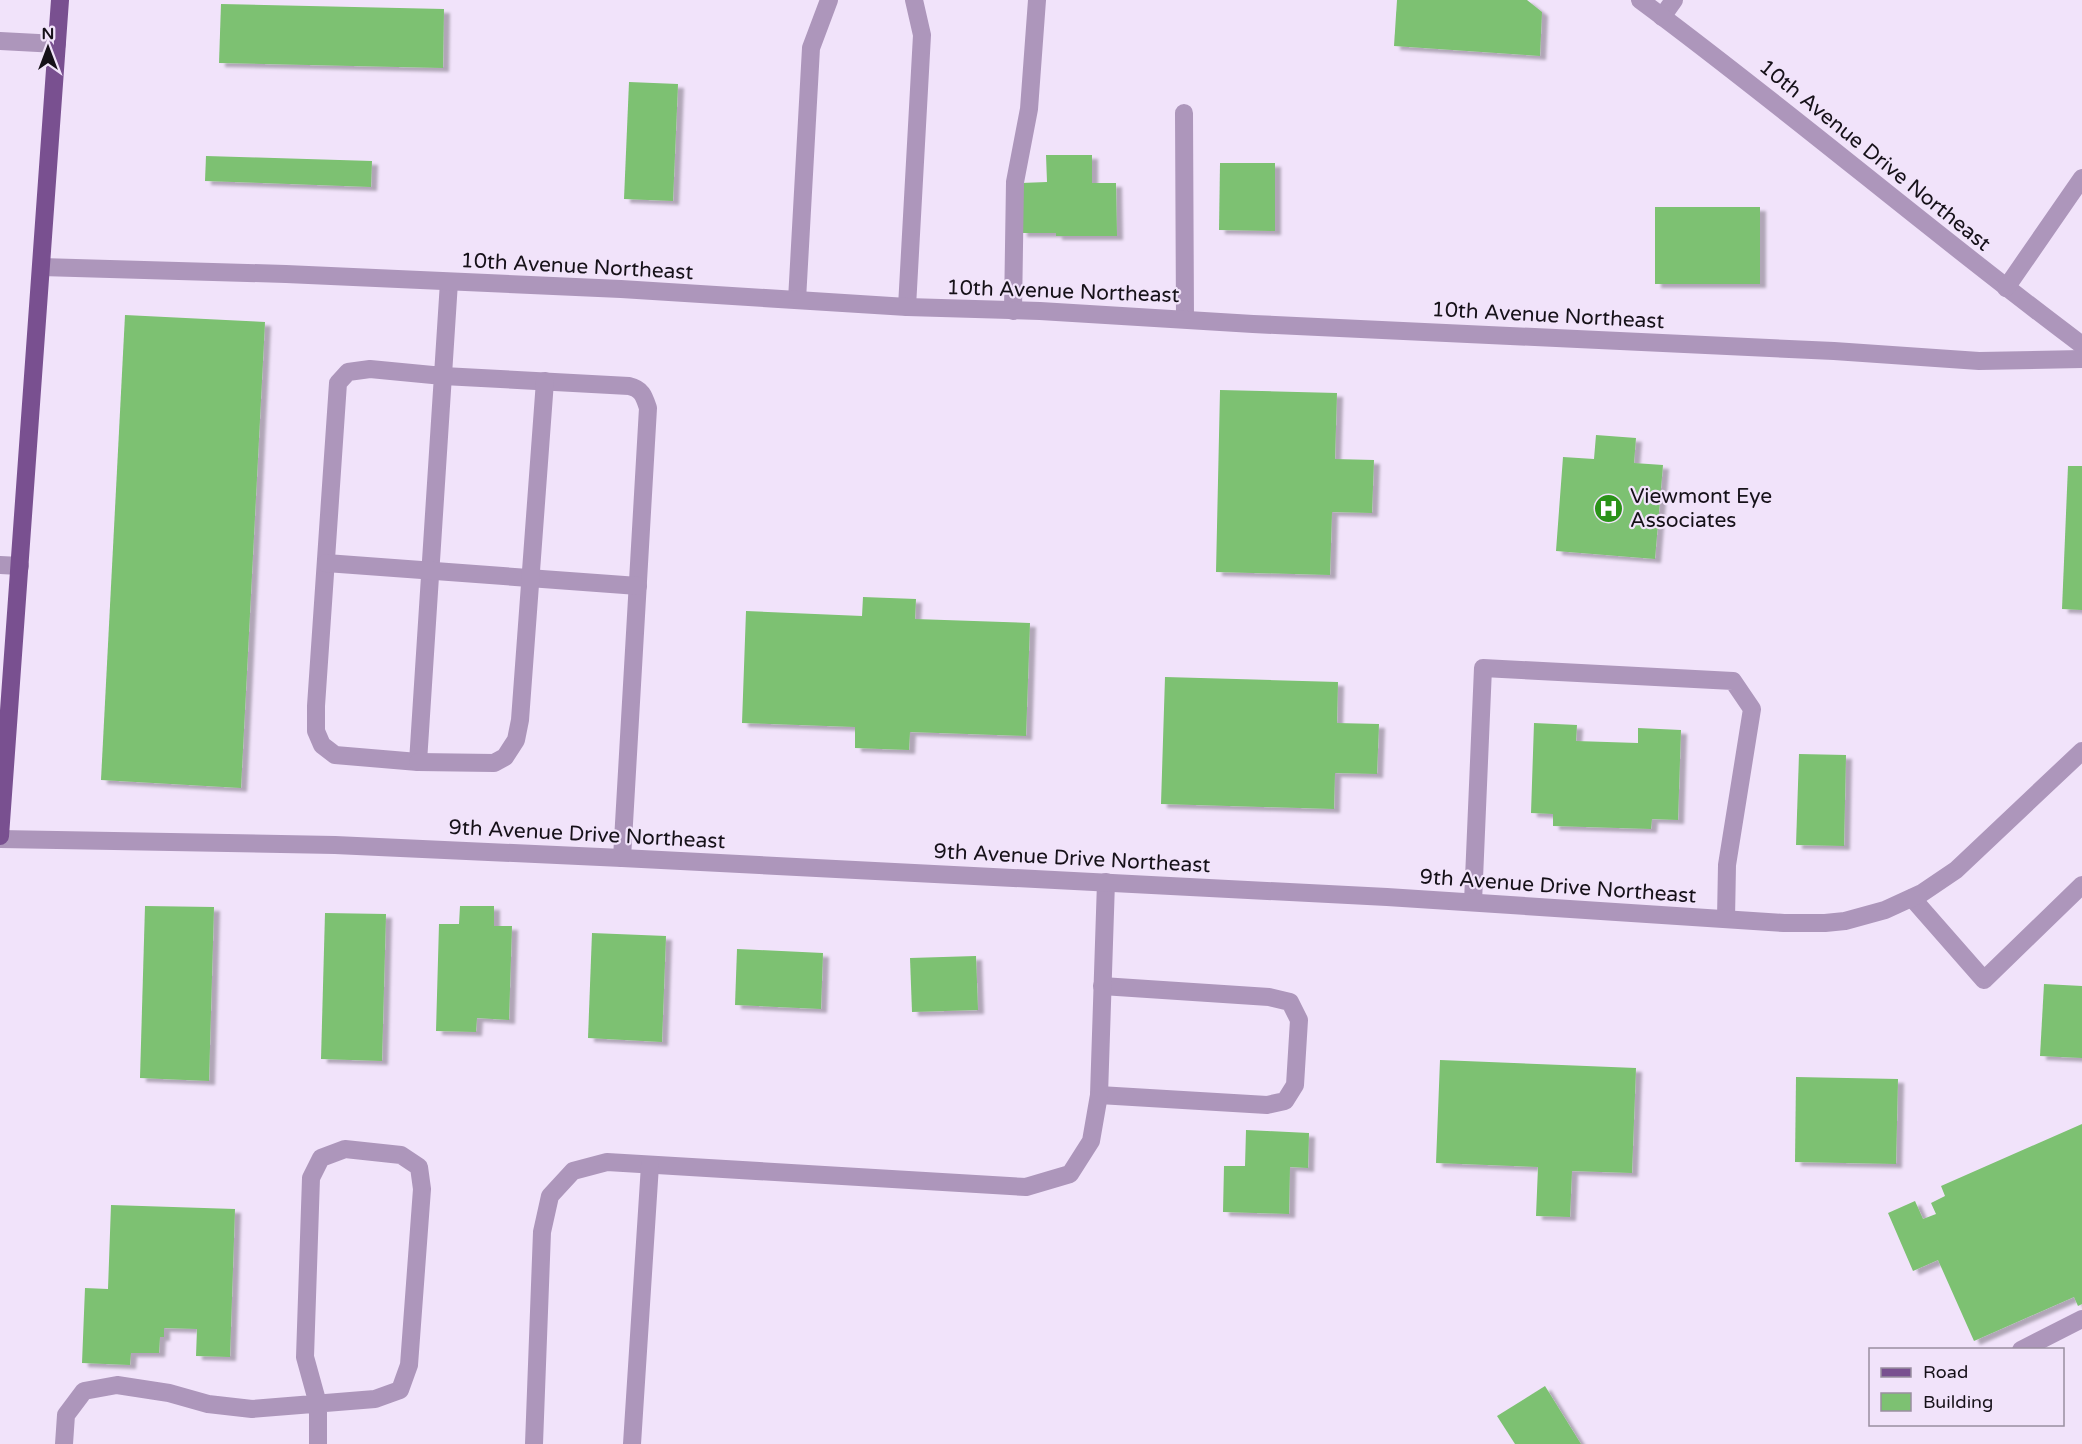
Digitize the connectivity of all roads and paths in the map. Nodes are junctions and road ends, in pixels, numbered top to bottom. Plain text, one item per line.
1 (60, 0) edge
2 (829, 0) edge
3 (914, 0) edge
4 (1037, 0) edge
5 (1640, 0) edge
6 (1674, 0) edge
7 (1662, 17) junction
8 (0, 41) edge
9 (57, 44) junction
10 (1184, 113) dead end
11 (2082, 178) edge
12 (41, 267) junction
13 (449, 282) junction
14 (2006, 288) junction
15 (797, 300) junction
16 (907, 308) junction
17 (1013, 310) junction
18 (1185, 319) junction
19 (2082, 345) edge
20 (2082, 359) edge
21 (443, 376) junction
22 (545, 381) junction
23 (326, 563) junction
24 (0, 565) edge
25 (20, 566) junction
26 (430, 571) junction
27 (530, 577) junction
28 (638, 586) junction
29 (2082, 751) edge
30 (418, 762) junction
31 (0, 838) edge
32 (622, 858) junction
33 (1106, 882) junction
34 (2082, 885) edge
35 (1912, 898) junction
36 (1473, 903) junction
37 (1726, 919) junction
38 (1102, 986) junction
39 (1099, 1095) junction
40 (650, 1165) junction
41 (2082, 1319) edge
42 (2025, 1348) edge
43 (318, 1404) junction
44 (64, 1444) edge
45 (318, 1444) edge
46 (534, 1444) edge
47 (632, 1444) edge

1 - 9 main road
2 - 15 street
3 - 16 street
4 - 17 street
5 - 7 street, 10th Avenue Drive Northeast
6 - 7 street
7 - 14 street, 10th Avenue Drive Northeast
8 - 9 street
9 - 12 main road
10 - 18 street
11 - 14 street
12 - 13 street, 10th Avenue Northeast
12 - 25 main road
13 - 15 street, 10th Avenue Northeast
13 - 21 street
14 - 19 street, 10th Avenue Drive Northeast
15 - 16 street, 10th Avenue Northeast
16 - 17 street, 10th Avenue Northeast
17 - 18 street, 10th Avenue Northeast
18 - 20 street, 10th Avenue Northeast
21 - 22 street
21 - 23 street
21 - 26 street
22 - 27 street
22 - 28 street
23 - 26 street
23 - 30 street
24 - 25 street
25 - 31 main road
26 - 27 street
26 - 30 street
27 - 28 street
27 - 30 street
28 - 32 street
29 - 35 street, 9th Avenue Drive Northeast
31 - 32 street, 9th Avenue Drive Northeast
32 - 33 street, 9th Avenue Drive Northeast
33 - 36 street, 9th Avenue Drive Northeast
33 - 38 street
34 - 35 street
35 - 37 street, 9th Avenue Drive Northeast
36 - 37 street, 9th Avenue Drive Northeast
36 - 37 street
38 - 39 street
38 - 39 street
39 - 40 street
40 - 46 street
40 - 47 street
41 - 42 street
43 - 43 street
43 - 44 street
43 - 45 street

